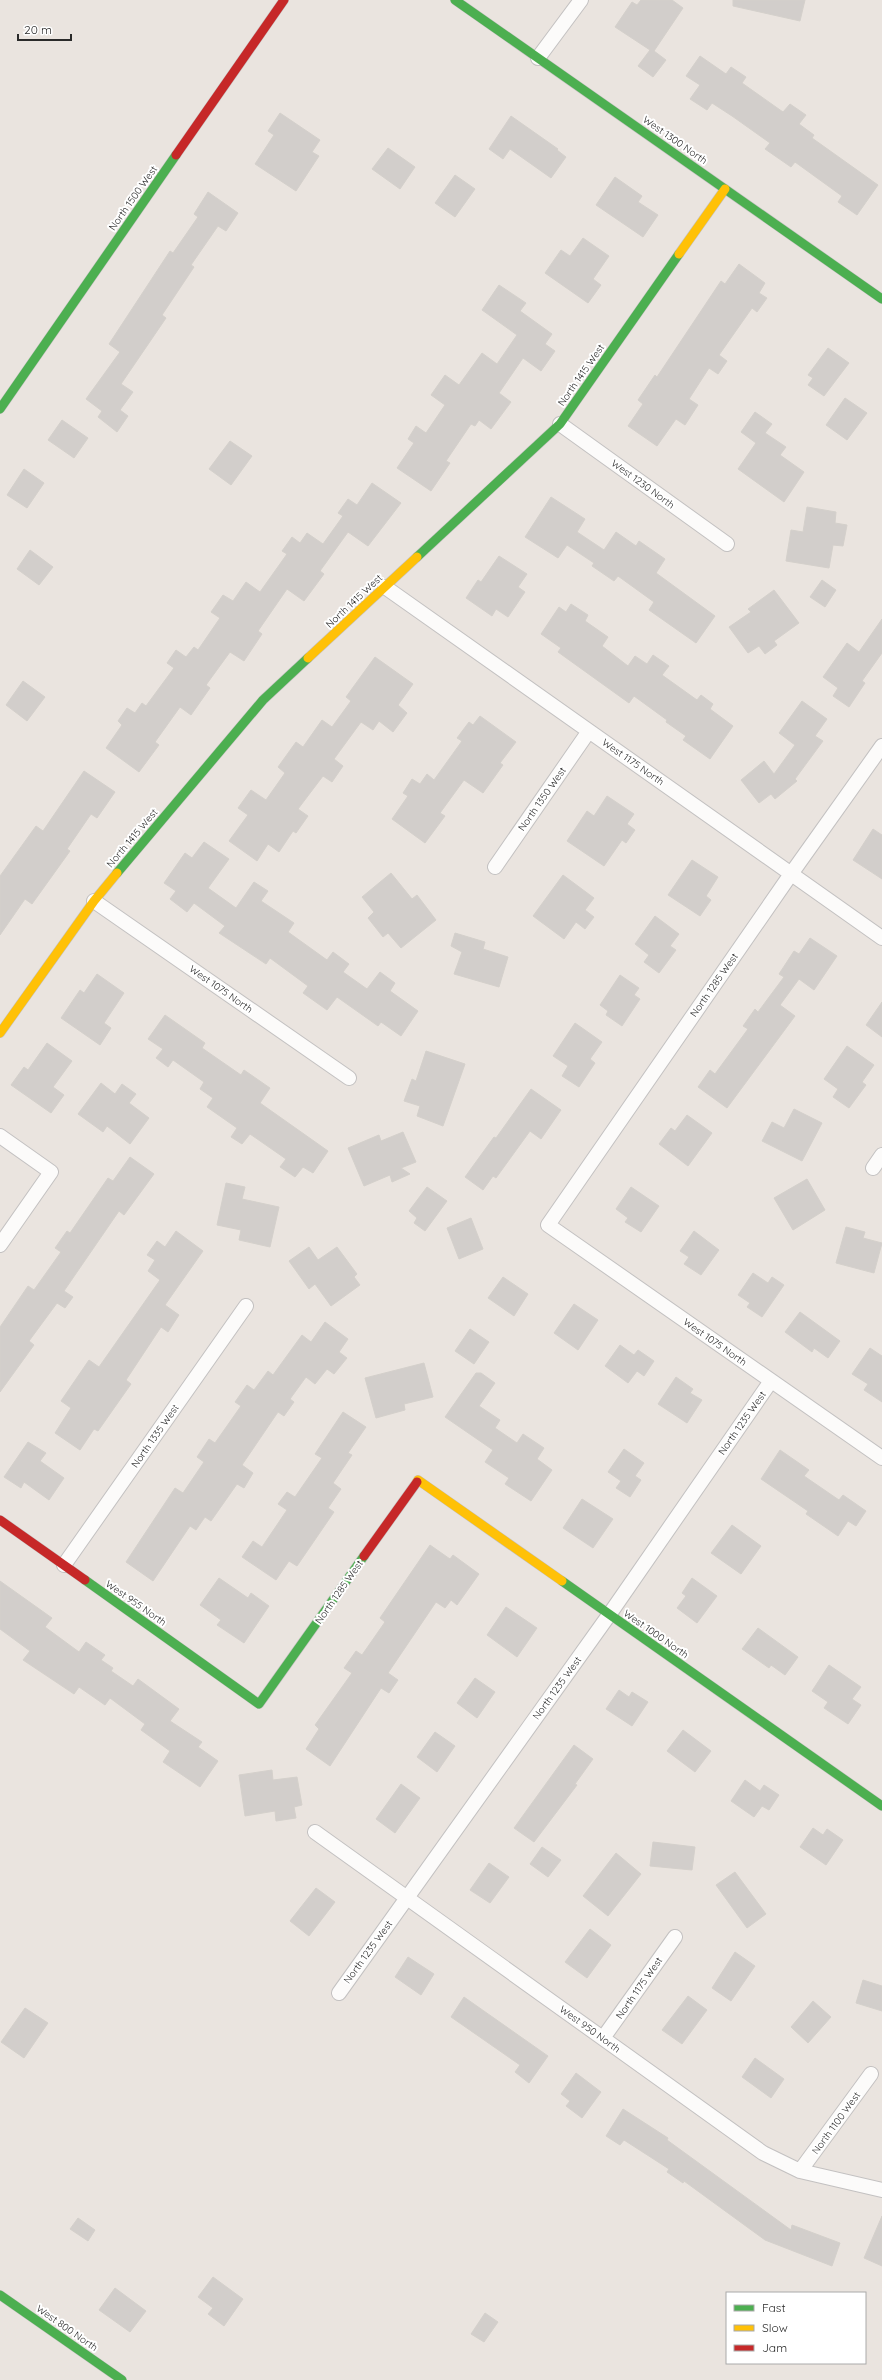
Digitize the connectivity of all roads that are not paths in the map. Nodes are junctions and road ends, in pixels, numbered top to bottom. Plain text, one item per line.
1 (284, 0) edge
2 (455, 0) edge
3 (581, 0) edge
4 (538, 58) junction
5 (725, 189) junction
6 (882, 299) edge
7 (0, 409) edge
8 (560, 424) junction
9 (727, 544) dead end
10 (385, 587) junction
11 (589, 731) junction
12 (882, 746) edge
13 (495, 867) dead end
14 (791, 874) junction
15 (94, 901) junction
16 (882, 938) edge
17 (0, 1033) edge
18 (349, 1078) dead end
19 (0, 1136) edge
20 (882, 1156) edge
21 (873, 1168) dead end
22 (548, 1225) joint
23 (0, 1245) edge
24 (246, 1306) dead end
25 (771, 1381) junction
26 (882, 1458) edge
27 (418, 1480) joint
28 (0, 1520) edge
29 (64, 1566) junction
30 (609, 1615) junction
31 (260, 1704) joint
32 (882, 1806) edge
33 (315, 1832) dead end
34 (407, 1898) junction
35 (674, 1937) dead end
36 (339, 1993) dead end
37 (603, 2038) junction
38 (871, 2074) dead end
39 (800, 2171) junction
40 (882, 2190) edge
41 (0, 2295) edge
42 (122, 2380) edge

1 - 7 street, North 1500 West
2 - 4 street, West 1300 North
3 - 4 street
4 - 5 street, West 1300 North
5 - 6 street, West 1300 North
5 - 8 street, North 1415 West
8 - 9 street, West 1230 North
8 - 10 street, North 1415 West
10 - 11 street, West 1175 North
10 - 15 street, North 1415 West
11 - 13 street, North 1350 West
11 - 14 street, West 1175 North
12 - 14 street, North 1285 West
14 - 16 street, West 1175 North
14 - 22 street, North 1285 West
15 - 17 street, North 1415 West
15 - 18 street, West 1075 North
19 - 23 street
20 - 21 street
22 - 25 street, West 1075 North
24 - 29 street, North 1335 West
25 - 26 street, West 1075 North
25 - 30 street, North 1235 West
27 - 30 street, West 1000 North
27 - 31 street, North 1285 West
28 - 29 street, West 955 North
29 - 31 street, West 955 North
30 - 32 street, West 1000 North
30 - 34 street, North 1235 West
33 - 34 street, West 950 North
34 - 36 street, North 1235 West
34 - 37 street, West 950 North
35 - 37 street, North 1175 West
37 - 39 street, West 950 North
38 - 39 street, North 1100 West
39 - 40 street, West 950 North
41 - 42 street, West 800 North

